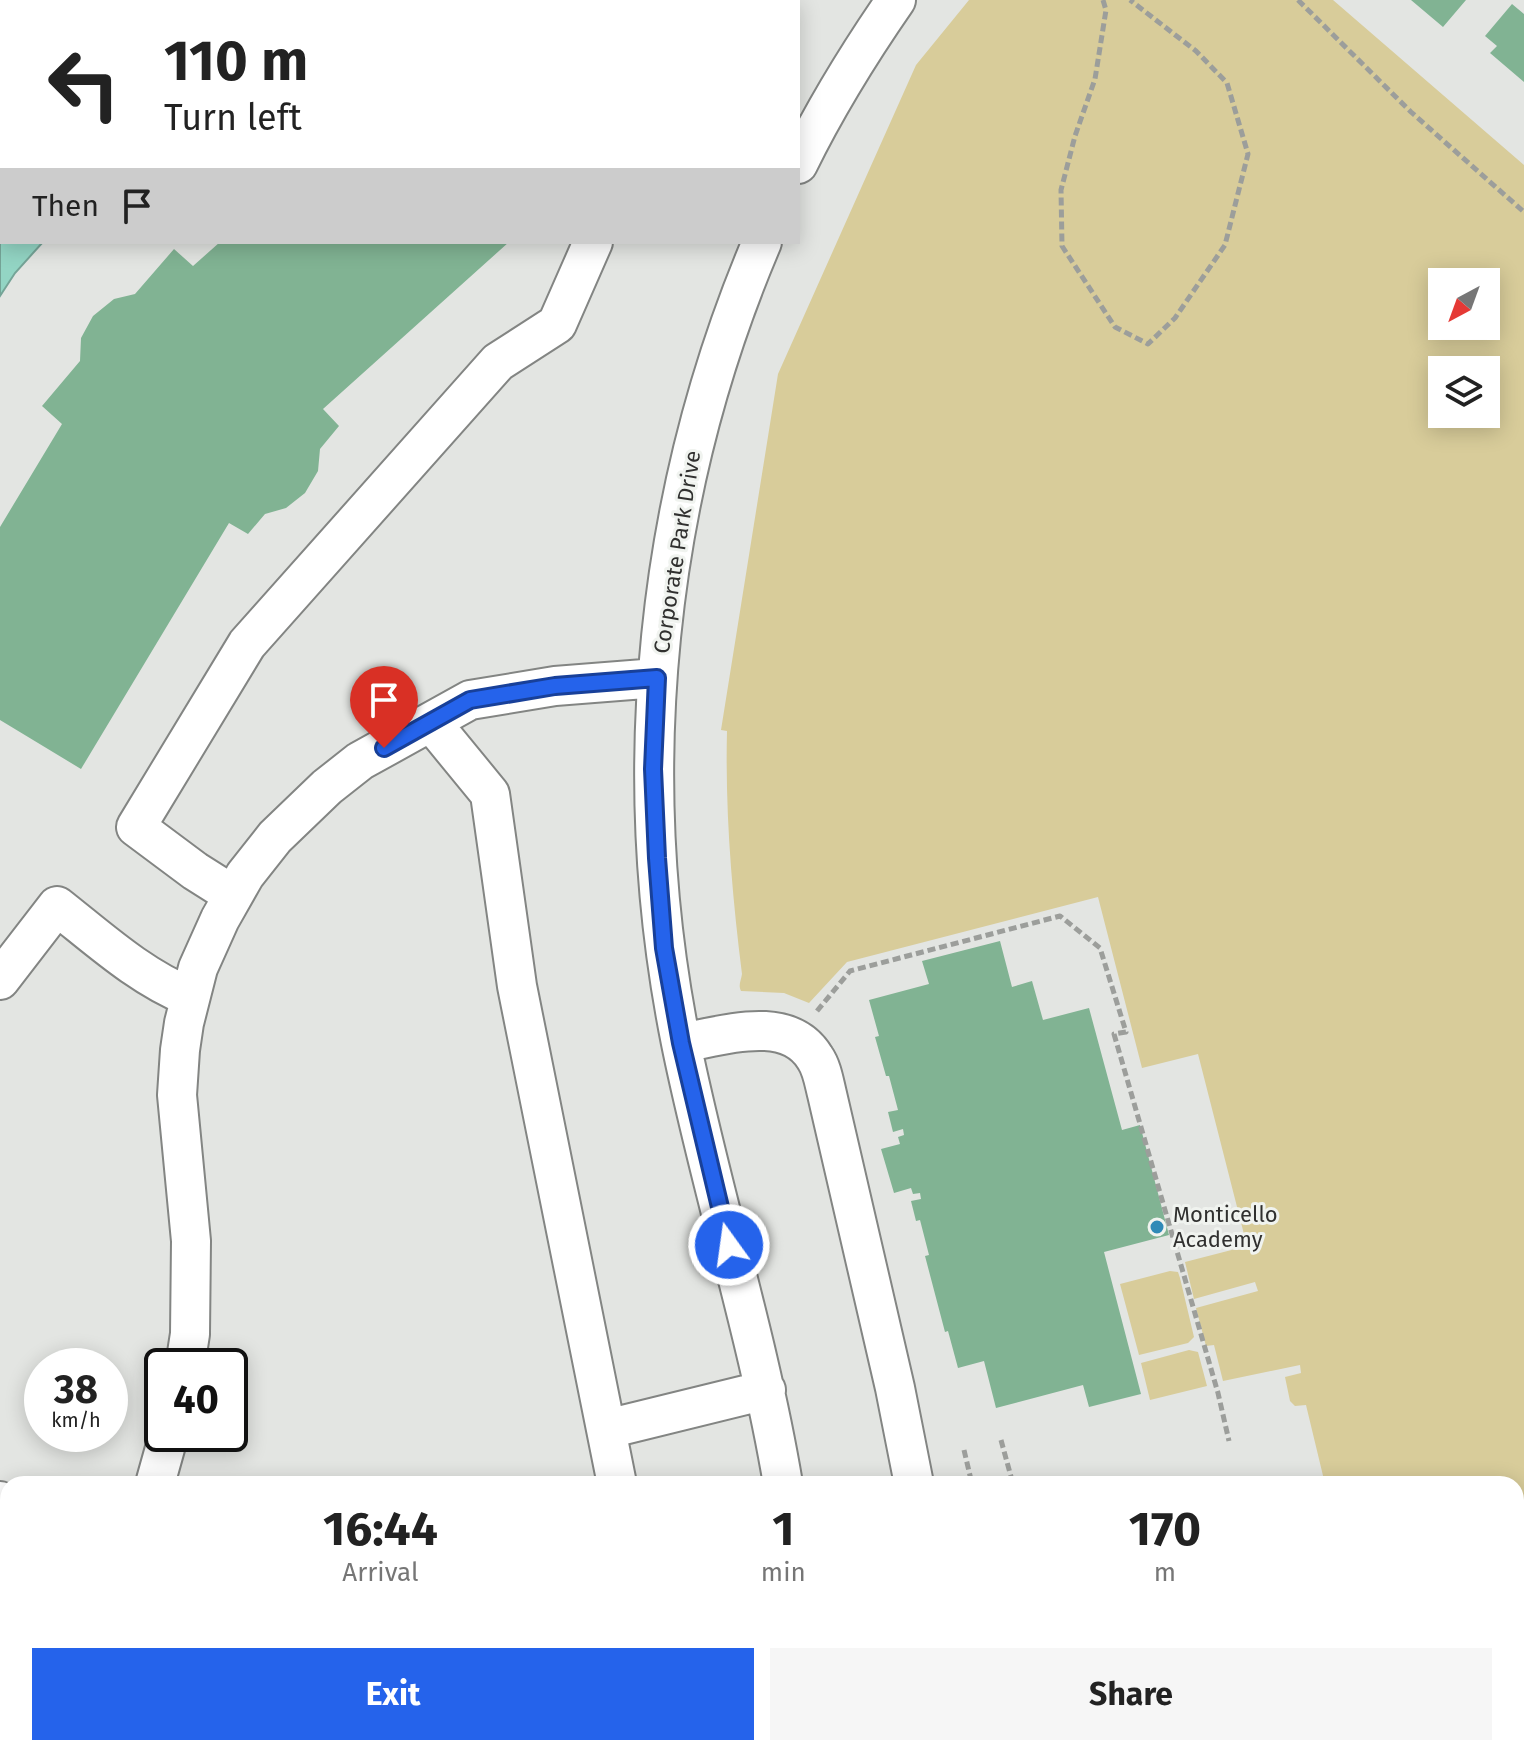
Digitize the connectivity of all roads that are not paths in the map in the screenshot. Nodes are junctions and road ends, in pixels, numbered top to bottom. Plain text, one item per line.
1 (896, 0) edge
2 (800, 160) edge
3 (592, 244) edge
4 (761, 244) edge
5 (657, 678) junction
6 (431, 722) junction
7 (233, 895) junction
8 (0, 980) edge
9 (190, 997) junction
10 (681, 1043) junction
11 (188, 1348) edge
12 (766, 1390) junction
13 (607, 1429) junction
14 (164, 1452) edge
15 (157, 1476) edge
16 (616, 1476) edge
17 (782, 1476) edge
18 (912, 1476) edge

1 - 2 street
3 - 7 street
4 - 5 street, Corporate Park Drive
5 - 6 street
5 - 10 street, Corporate Park Drive
6 - 7 street
6 - 13 street
7 - 9 street
8 - 9 street
9 - 11 street
10 - 12 street, Corporate Park Drive
10 - 18 street
12 - 13 street
12 - 17 street, Corporate Park Drive
13 - 16 street
14 - 15 street

